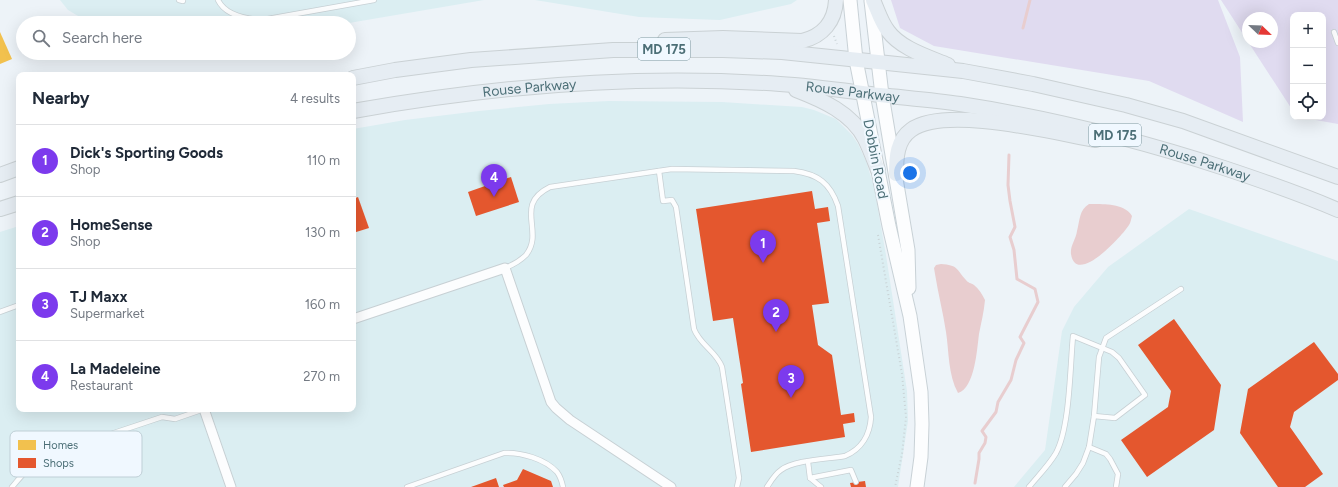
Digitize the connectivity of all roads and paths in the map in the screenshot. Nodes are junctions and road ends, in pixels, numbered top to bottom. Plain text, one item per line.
1 (218, 0) edge
2 (374, 0) edge
3 (836, 0) edge
4 (850, 0) edge
5 (872, 0) edge
6 (365, 1) edge
7 (240, 16) edge
8 (284, 16) edge
9 (1334, 32) dead end
10 (832, 34) dead end
11 (1338, 42) edge
12 (837, 44) dead end
13 (471, 60) junction
14 (856, 60) junction
15 (879, 62) junction
16 (964, 71) junction
17 (356, 77) edge
18 (781, 84) junction
19 (863, 93) junction
20 (882, 95) junction
21 (356, 110) edge
22 (1219, 167) junction
23 (16, 169) edge
24 (878, 170) junction
25 (659, 171) junction
26 (1, 174) edge
27 (896, 174) junction
28 (1338, 177) edge
29 (16, 204) edge
30 (0, 209) edge
31 (1338, 210) edge
32 (878, 235) dead end
33 (505, 268) junction
34 (1181, 289) dead end
35 (16, 306) edge
36 (0, 312) edge
37 (910, 316) junction
38 (356, 318) edge
39 (1102, 347) junction
40 (195, 412) edge
41 (205, 412) edge
42 (1094, 416) junction
43 (120, 431) edge
44 (1089, 447) junction
45 (808, 462) junction
46 (20, 477) edge
47 (810, 478) junction
48 (856, 482) dead end
49 (12, 487) edge
50 (232, 487) edge
51 (407, 487) edge
52 (563, 487) edge
53 (671, 487) edge
54 (737, 487) edge
55 (767, 487) edge
56 (821, 487) edge
57 (895, 487) edge
58 (917, 487) edge
59 (1029, 487) edge
60 (1065, 487) edge
61 (1116, 487) edge

1 - 7 lane
2 - 6 lane
3 - 13 main road
4 - 14 street, Dobbin Road
5 - 15 street, Dobbin Road
5 - 16 main road
6 - 8 lane
9 - 11 lane
10 - 12 path
13 - 14 main road, MD 175
13 - 17 main road, MD 175
14 - 15 main road, MD 175
14 - 19 street, Dobbin Road
15 - 16 main road, MD 175
15 - 20 street, Dobbin Road
16 - 28 main road, MD 175
18 - 19 main road, Rouse Parkway / MD 175
18 - 21 main road, Rouse Parkway / MD 175
18 - 24 main road
19 - 20 main road, Rouse Parkway / MD 175
19 - 24 street, Dobbin Road
20 - 22 main road, Rouse Parkway / MD 175
20 - 27 street, Dobbin Road
22 - 27 main road
22 - 31 main road, Rouse Parkway / MD 175
23 - 26 main road
24 - 37 street, Dobbin Road
25 - 33 lane
25 - 45 lane
25 - 54 lane
27 - 37 street, Dobbin Road
29 - 30 main road
32 - 57 path
33 - 38 street
33 - 53 street
34 - 39 lane
35 - 36 lane
37 - 58 street, Dobbin Road
39 - 42 lane
39 - 42 lane
39 - 59 lane
40 - 43 lane
41 - 50 street
42 - 44 lane
44 - 60 lane
44 - 61 lane
45 - 47 lane
45 - 55 lane
46 - 49 lane
47 - 48 lane
47 - 56 lane
51 - 52 lane

